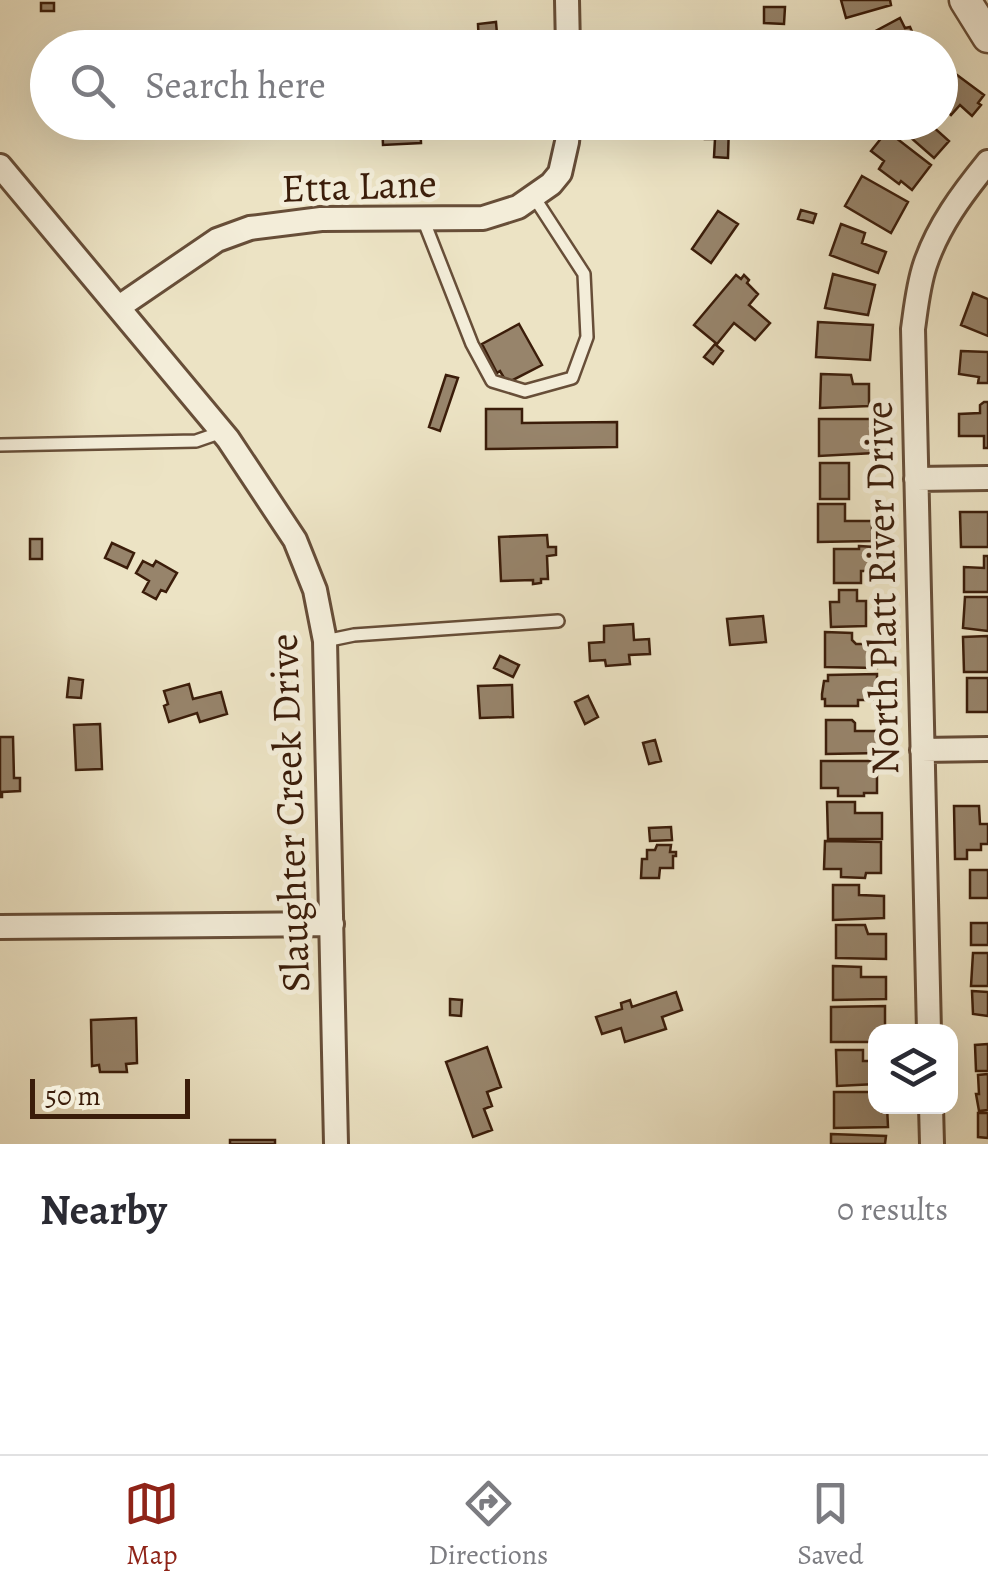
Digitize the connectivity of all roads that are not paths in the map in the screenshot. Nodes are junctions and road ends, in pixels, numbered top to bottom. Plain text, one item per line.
1 (567, 0) edge
2 (965, 0) edge
3 (568, 30) edge
4 (988, 37) edge
5 (567, 140) edge
6 (988, 162) edge
7 (0, 166) edge
8 (534, 197) junction
9 (423, 219) junction
10 (118, 308) junction
11 (222, 432) junction
12 (0, 445) edge
13 (988, 478) edge
14 (916, 479) junction
15 (558, 621) dead end
16 (325, 642) junction
17 (988, 748) edge
18 (922, 750) junction
19 (332, 924) junction
20 (0, 927) edge
21 (929, 1024) edge
22 (931, 1114) edge
23 (336, 1144) edge
24 (932, 1144) edge

1 - 3 street
2 - 4 street
5 - 8 street, Etta Lane
6 - 14 street, North Platt River Drive
7 - 10 street, Slaughter Creek Drive
8 - 9 street, Etta Lane
8 - 9 lane
9 - 10 street, Etta Lane
10 - 11 street, Slaughter Creek Drive
11 - 12 lane
11 - 16 street, Slaughter Creek Drive
13 - 14 street
14 - 18 street, North Platt River Drive
15 - 16 lane
16 - 19 street, Slaughter Creek Drive
17 - 18 street
18 - 21 street, North Platt River Drive
19 - 20 street
19 - 23 street, Slaughter Creek Drive
22 - 24 street

